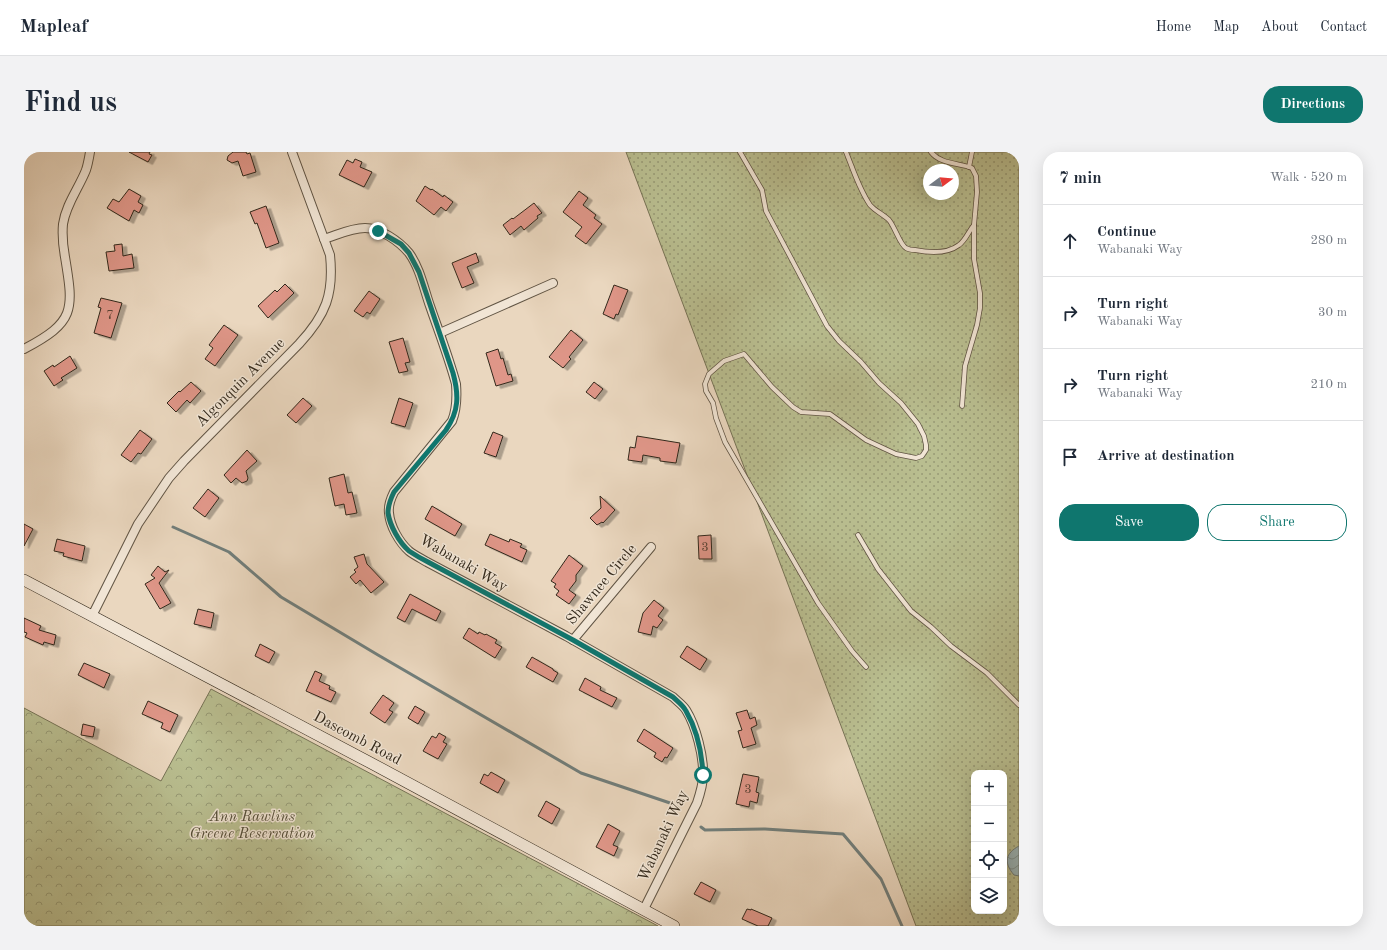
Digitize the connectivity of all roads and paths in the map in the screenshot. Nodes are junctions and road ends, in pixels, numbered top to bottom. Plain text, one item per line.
1 (90, 152) edge
2 (292, 152) edge
3 (740, 152) edge
4 (846, 152) edge
5 (931, 152) edge
6 (972, 152) edge
7 (969, 167) junction
8 (974, 225) junction
9 (324, 239) junction
10 (552, 283) dead end
11 (440, 333) junction
12 (24, 349) edge
13 (962, 406) dead end
14 (858, 535) dead end
15 (652, 548) dead end
16 (24, 580) edge
17 (92, 616) junction
18 (573, 640) junction
19 (866, 667) dead end
20 (1019, 705) edge
21 (644, 910) junction
22 (674, 926) edge

1 - 12 street
2 - 9 street, Algonquin Avenue
3 - 19 lane
4 - 8 lane
5 - 7 lane
6 - 7 lane
7 - 8 lane
8 - 13 lane
9 - 11 street, Wabanaki Way
9 - 17 street, Algonquin Avenue
10 - 11 street
11 - 18 street, Wabanaki Way
14 - 20 lane
15 - 18 street, Shawnee Circle
16 - 17 main road, Dascomb Road
17 - 21 main road, Dascomb Road
18 - 21 street, Wabanaki Way
21 - 22 main road, Dascomb Road

